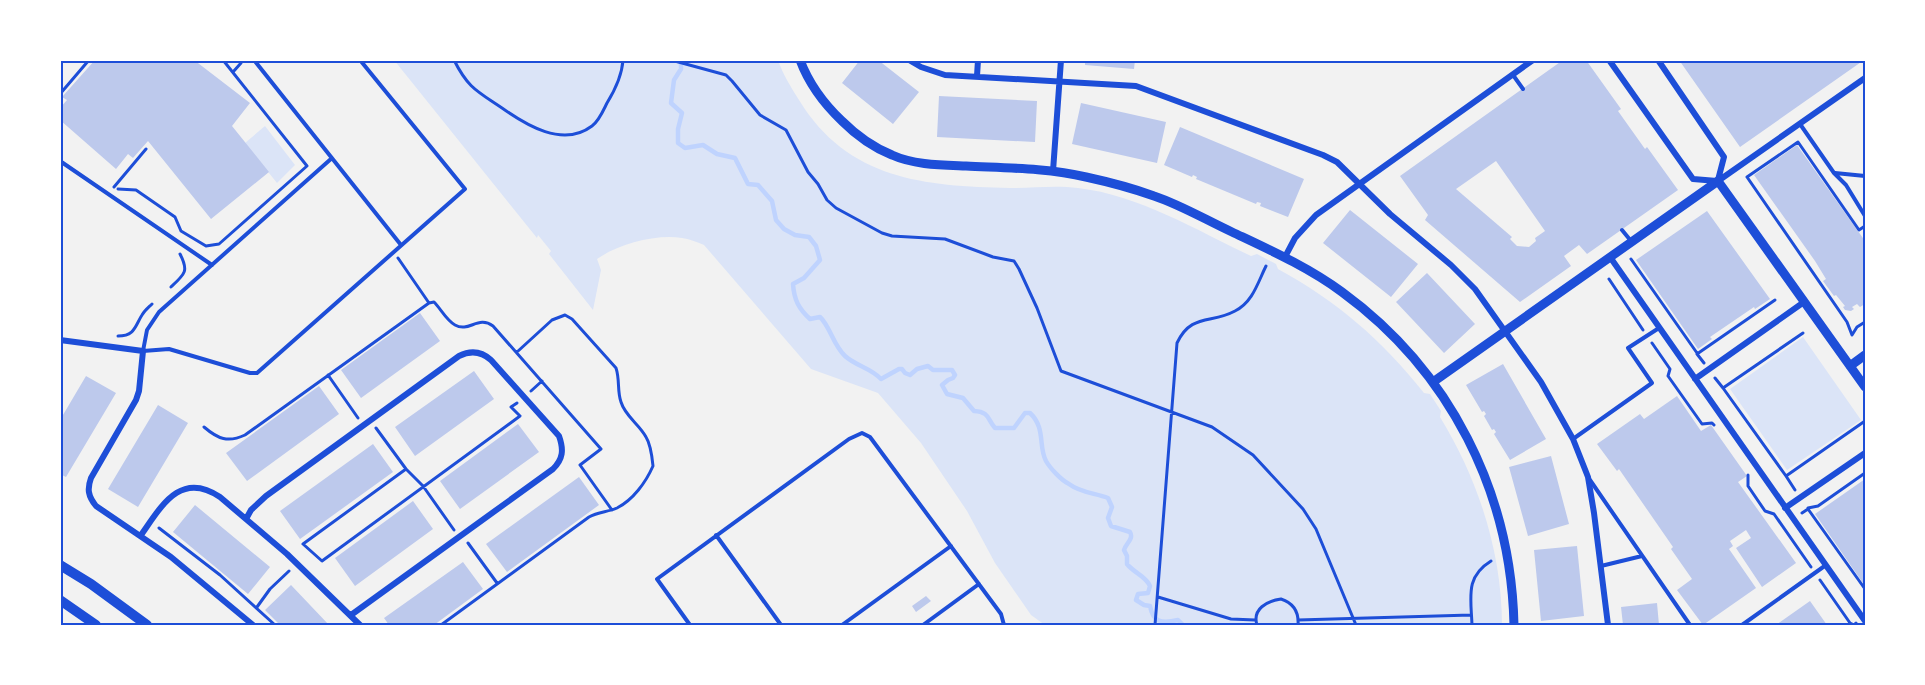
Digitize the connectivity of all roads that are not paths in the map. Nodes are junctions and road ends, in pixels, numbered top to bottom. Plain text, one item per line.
1 (254, 60) edge
2 (360, 60) edge
3 (800, 60) edge
4 (909, 60) edge
5 (978, 60) edge
6 (1061, 60) edge
7 (1533, 60) edge
8 (1609, 60) edge
9 (1658, 60) edge
10 (1513, 74) junction
11 (977, 76) junction
12 (1865, 78) edge
13 (1059, 81) junction
14 (1523, 89) dead end
15 (1800, 124) junction
16 (332, 158) junction
17 (60, 161) edge
18 (1053, 171) junction
19 (1834, 173) junction
20 (1865, 176) edge
21 (1718, 181) junction
22 (1360, 183) junction
23 (1865, 216) edge
24 (1622, 230) dead end
25 (1631, 242) junction
26 (401, 245) junction
27 (1285, 257) junction
28 (1610, 257) junction
29 (212, 265) junction
30 (1804, 302) junction
31 (1659, 328) junction
32 (1505, 332) junction
33 (60, 340) edge
34 (143, 351) junction
35 (1865, 355) edge
36 (1850, 366) junction
37 (1695, 379) junction
38 (1433, 382) junction
39 (1865, 387) edge
40 (1573, 439) junction
41 (1865, 453) edge
42 (1588, 477) junction
43 (1785, 508) junction
44 (246, 519) junction
45 (141, 535) junction
46 (716, 535) junction
47 (951, 546) junction
48 (1642, 556) junction
49 (60, 565) edge
50 (1826, 565) junction
51 (1601, 566) junction
52 (979, 584) junction
53 (60, 600) edge
54 (351, 615) junction
55 (1864, 619) edge
56 (96, 625) edge
57 (147, 625) edge
58 (253, 625) edge
59 (360, 625) edge
60 (690, 625) edge
61 (781, 625) edge
62 (842, 625) edge
63 (923, 625) edge
64 (1004, 625) edge
65 (1514, 625) edge
66 (1608, 625) edge
67 (1690, 625) edge
68 (1742, 625) edge

1 - 16 lane
2 - 26 lane
3 - 18 street
4 - 11 street
5 - 11 street
6 - 13 street
7 - 10 street
8 - 21 street
9 - 21 street
10 - 14 lane
10 - 22 street
11 - 13 street
12 - 15 street
13 - 18 street
13 - 22 street
15 - 19 lane
15 - 21 street
16 - 26 lane
16 - 29 lane
17 - 29 lane
18 - 27 street
19 - 20 lane
19 - 23 lane
21 - 25 street
21 - 30 street
22 - 27 street
22 - 32 street
24 - 25 lane
25 - 28 street
26 - 34 lane
27 - 38 street
28 - 31 street
28 - 32 street
29 - 34 lane
30 - 36 street
30 - 37 street
31 - 37 street
31 - 40 lane
32 - 38 street
32 - 40 street
33 - 34 street
34 - 45 street
35 - 36 street
36 - 39 street
37 - 43 street
38 - 65 street
40 - 42 street
41 - 43 street
42 - 48 lane
42 - 51 street
43 - 50 street
44 - 45 street
44 - 54 street
44 - 54 street
45 - 58 street
46 - 47 lane
46 - 60 lane
46 - 61 lane
47 - 52 lane
47 - 62 lane
48 - 51 lane
48 - 67 lane
49 - 57 main road
50 - 55 street
50 - 68 lane
51 - 66 street
52 - 63 lane
52 - 64 lane
53 - 56 main road
54 - 59 street

